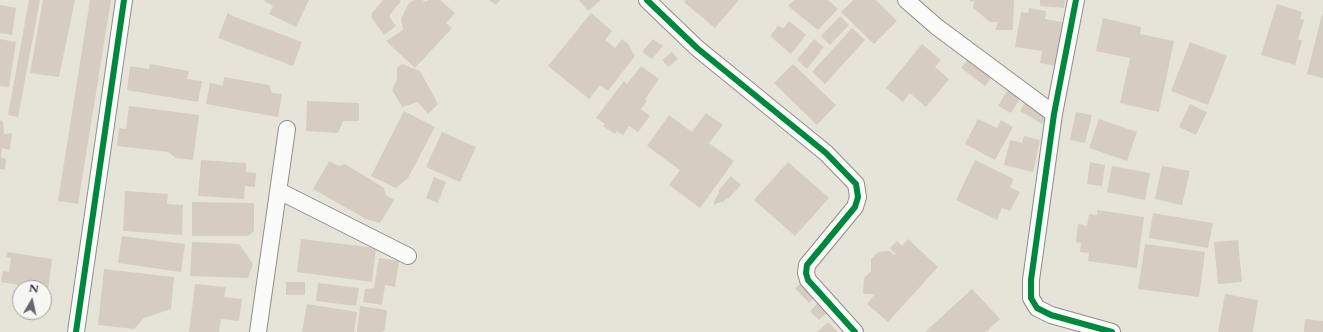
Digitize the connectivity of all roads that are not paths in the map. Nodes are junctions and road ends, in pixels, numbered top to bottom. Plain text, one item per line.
1 (124, 0) edge
2 (647, 0) edge
3 (906, 0) edge
4 (1076, 0) edge
5 (1054, 114) junction
6 (287, 129) dead end
7 (278, 191) junction
8 (408, 256) dead end
9 (76, 332) edge
10 (258, 332) edge
11 (855, 332) edge
12 (1112, 332) edge

1 - 9 street
2 - 11 street
3 - 5 street
4 - 5 street
5 - 12 street
6 - 7 street
7 - 8 street
7 - 10 street

